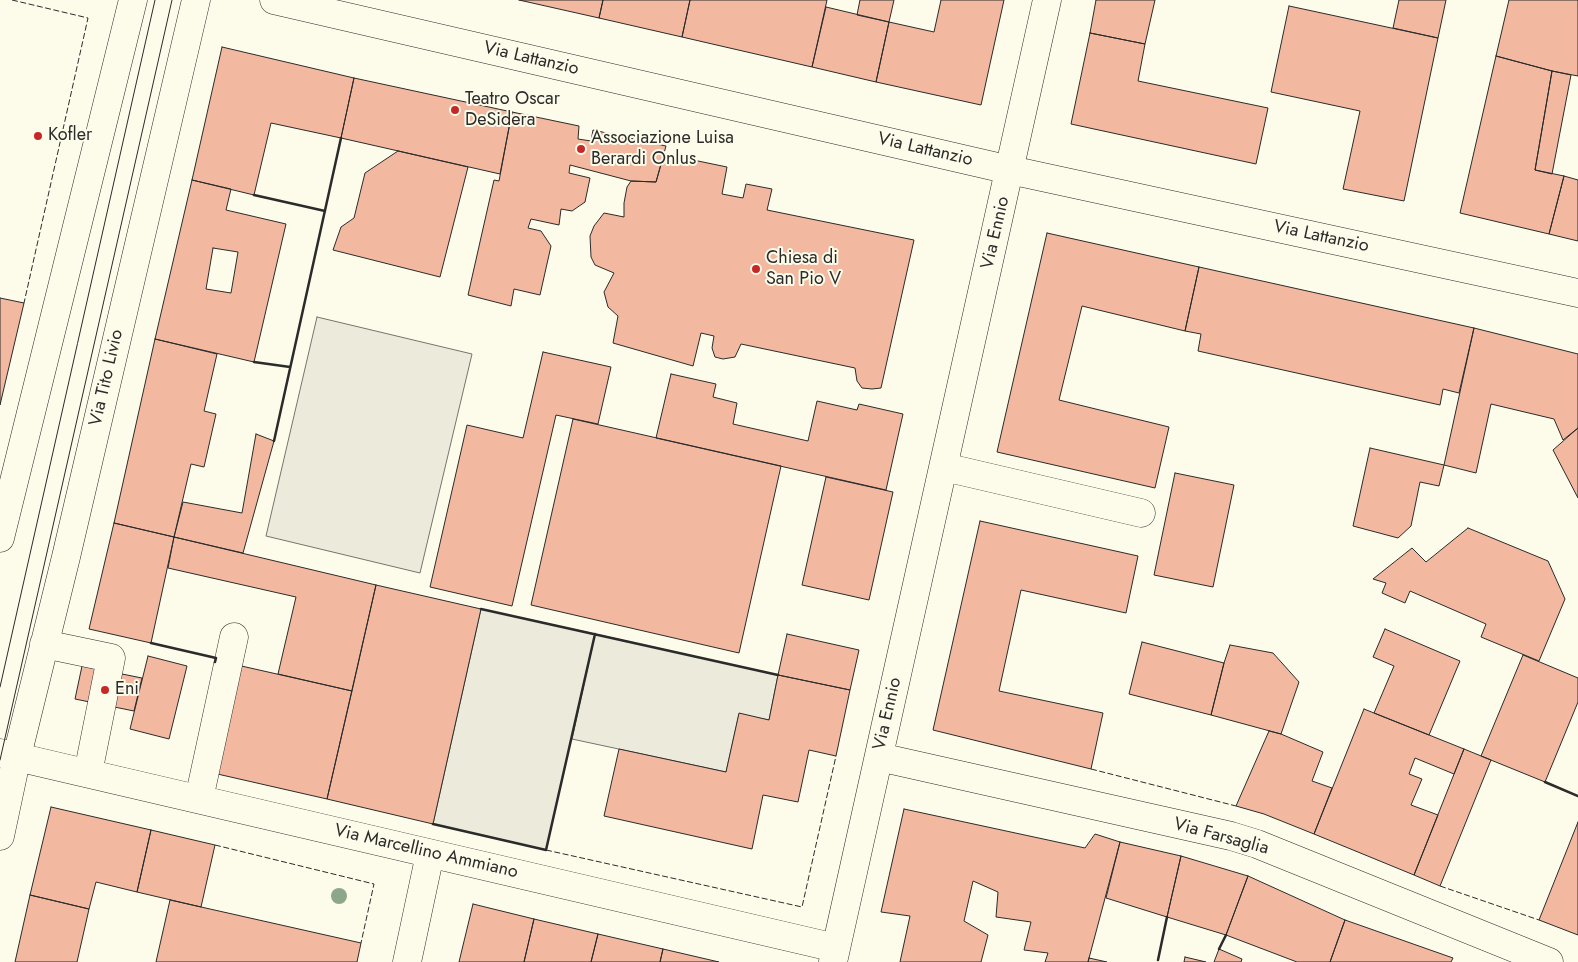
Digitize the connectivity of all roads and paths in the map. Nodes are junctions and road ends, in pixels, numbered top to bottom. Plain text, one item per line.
1 (133, 0) edge
2 (196, 0) edge
3 (274, 0) edge
4 (1047, 0) edge
5 (1010, 170) junction
6 (1578, 293) edge
7 (944, 466) junction
8 (1141, 513) dead end
9 (0, 538) edge
10 (234, 637) dead end
11 (44, 644) junction
12 (9, 754) edge
13 (878, 757) junction
14 (88, 773) junction
15 (199, 799) junction
16 (0, 836) edge
17 (430, 854) junction
18 (834, 955) edge
19 (406, 962) edge
20 (1549, 962) edge

1 - 9 street
2 - 11 street, Via Tito Livio
3 - 5 street, Via Lattanzio
4 - 5 street, Via Ennio
5 - 6 street, Via Lattanzio
5 - 7 street, Via Ennio
7 - 8 street
7 - 13 street, Via Ennio
10 - 15 street
11 - 12 street, Via Tito Livio
11 - 14 street
12 - 14 street, Via Marcellino Ammiano
12 - 16 street, Via Tito Livio
13 - 18 street, Via Ennio
13 - 20 street, Via Farsaglia
14 - 15 street, Via Marcellino Ammiano
15 - 17 street, Via Marcellino Ammiano
17 - 18 street, Via Marcellino Ammiano
17 - 19 street

